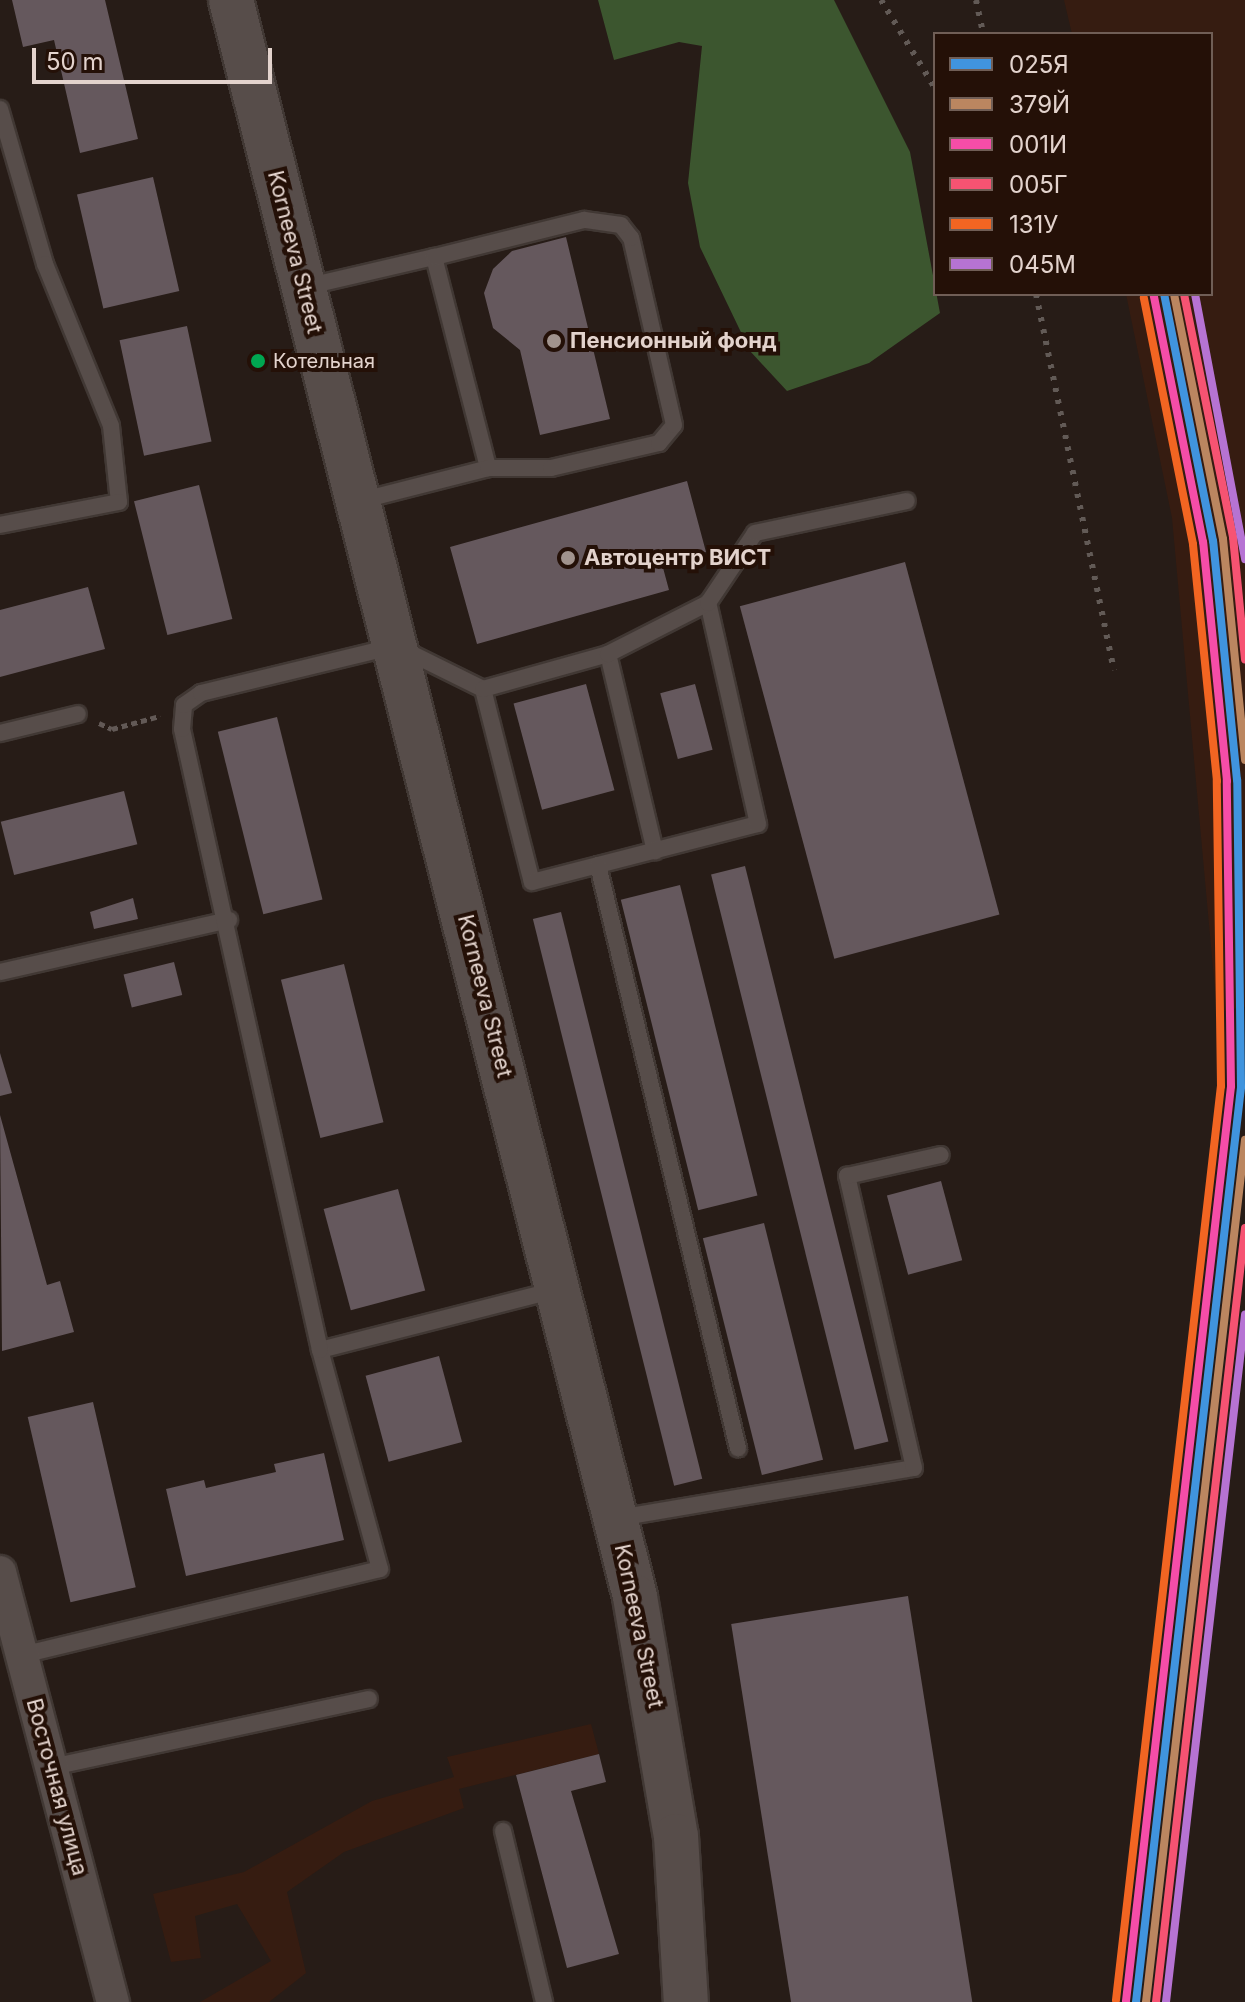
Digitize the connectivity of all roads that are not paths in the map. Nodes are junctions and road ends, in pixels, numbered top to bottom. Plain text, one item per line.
1 (231, 0) edge
2 (0, 109) edge
3 (434, 257) junction
4 (304, 288) junction
5 (488, 468) junction
6 (907, 501) dead end
7 (358, 502) junction
8 (0, 525) edge
9 (708, 603) junction
10 (396, 646) junction
11 (608, 654) junction
12 (483, 689) junction
13 (78, 714) road end
14 (0, 733) edge
15 (655, 851) junction
16 (598, 865) junction
17 (229, 920) junction
18 (0, 972) edge
19 (941, 1155) dead end
20 (559, 1289) junction
21 (320, 1350) junction
22 (738, 1448) dead end
23 (617, 1518) junction
24 (0, 1572) edge
25 (11, 1658) edge
26 (369, 1699) dead end
27 (52, 1767) junction
28 (503, 1831) dead end
29 (113, 2002) edge
30 (544, 2002) edge
31 (686, 2002) edge

1 - 4 street, Korneeva Street
2 - 8 lane
3 - 4 lane
3 - 5 lane
3 - 5 lane
4 - 7 street, Korneeva Street
5 - 7 lane
6 - 9 lane
7 - 10 street, Korneeva Street
9 - 11 lane
9 - 15 lane
10 - 12 lane
10 - 17 lane
10 - 20 street, Korneeva Street
11 - 12 lane
11 - 15 lane
12 - 16 lane
13 - 14 lane
15 - 16 lane
16 - 22 lane
17 - 18 lane
17 - 21 lane
19 - 23 lane
20 - 21 lane
20 - 23 street, Korneeva Street
21 - 25 lane
23 - 31 street, Korneeva Street
24 - 25 street, Восточная улица
25 - 27 street, Восточная улица
26 - 27 lane
27 - 29 street, Восточная улица
28 - 30 lane

